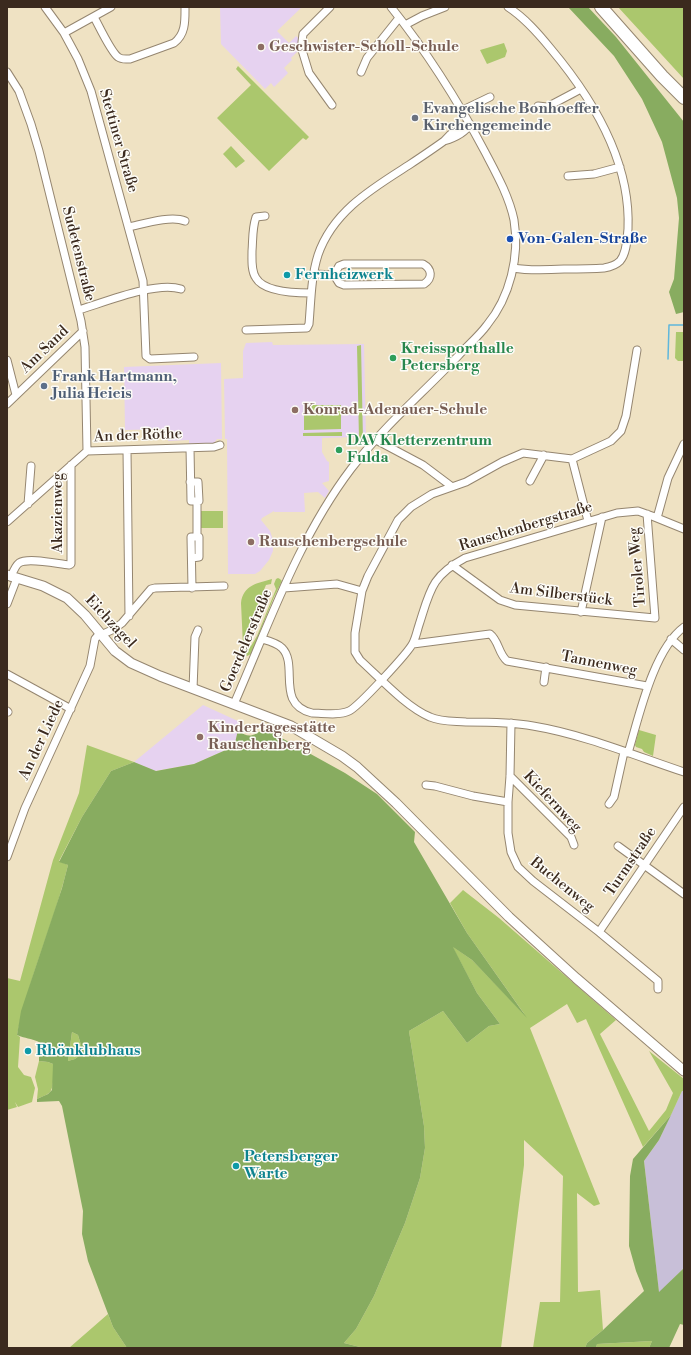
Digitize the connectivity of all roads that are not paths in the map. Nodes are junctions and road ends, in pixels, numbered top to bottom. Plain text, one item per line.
1 (45, 7) edge
2 (111, 7) edge
3 (185, 7) edge
4 (330, 7) edge
5 (391, 7) edge
6 (444, 7) edge
7 (508, 7) edge
8 (601, 7) edge
9 (94, 18) junction
10 (400, 18) junction
11 (405, 25) junction
12 (64, 33) junction
13 (7, 72) edge
14 (361, 72) dead end
15 (662, 76) junction
16 (581, 89) junction
17 (490, 97) dead end
18 (684, 98) edge
19 (332, 105) dead end
20 (538, 106) dead end
21 (684, 107) edge
22 (463, 110) junction
23 (470, 124) junction
24 (620, 167) junction
25 (568, 176) dead end
26 (265, 216) dead end
27 (185, 221) dead end
28 (129, 227) junction
29 (513, 268) junction
30 (314, 274) junction
31 (334, 275) junction
32 (181, 289) dead end
33 (144, 291) junction
34 (311, 293) junction
35 (79, 310) junction
36 (246, 330) dead end
37 (83, 331) junction
38 (637, 350) dead end
39 (194, 357) dead end
40 (7, 360) edge
41 (16, 395) junction
42 (7, 404) edge
43 (376, 440) junction
44 (684, 444) edge
45 (220, 445) dead end
46 (190, 448) junction
47 (126, 450) junction
48 (86, 451) junction
49 (544, 455) junction
50 (572, 459) junction
51 (71, 465) junction
52 (31, 466) dead end
53 (530, 481) dead end
54 (451, 486) junction
55 (28, 504) junction
56 (647, 514) junction
57 (602, 517) junction
58 (657, 518) junction
59 (588, 521) junction
60 (7, 522) edge
61 (684, 529) edge
62 (452, 565) junction
63 (11, 577) edge
64 (224, 586) dead end
65 (192, 588) junction
66 (284, 588) junction
67 (362, 591) junction
68 (7, 604) edge
69 (581, 612) junction
70 (129, 616) junction
71 (655, 618) joint
72 (684, 627) edge
73 (198, 630) dead end
74 (100, 634) junction
75 (262, 638) junction
76 (672, 639) junction
77 (413, 644) junction
78 (684, 650) edge
79 (546, 667) junction
80 (7, 674) edge
81 (382, 680) junction
82 (544, 682) dead end
83 (648, 686) junction
84 (193, 689) junction
85 (234, 704) junction
86 (71, 709) junction
87 (511, 723) junction
88 (626, 752) junction
89 (684, 772) edge
90 (510, 776) junction
91 (426, 785) dead end
92 (508, 802) junction
93 (609, 804) dead end
94 (684, 807) edge
95 (574, 845) dead end
96 (618, 846) dead end
97 (7, 857) edge
98 (645, 865) junction
99 (684, 894) edge
100 (599, 932) junction
101 (658, 989) dead end
102 (684, 1071) edge

1 - 12 street, Stettiner Straße
2 - 9 street
3 - 9 street
4 - 19 street
5 - 10 street, Goerdelerstraße
6 - 11 street
7 - 16 street
8 - 15 highway
9 - 12 street
10 - 11 street, Goerdelerstraße
10 - 14 street
11 - 22 street, Goerdelerstraße
12 - 28 street, Stettiner Straße
13 - 35 street, Sudetenstraße
15 - 18 highway
15 - 21 highway
16 - 20 street
16 - 24 street
17 - 22 street
22 - 23 street, Goerdelerstraße
23 - 29 street, Goerdelerstraße
23 - 30 street
24 - 25 street
24 - 29 street
26 - 34 street
27 - 28 street
28 - 33 street, Stettiner Straße
29 - 43 street, Goerdelerstraße
30 - 31 street
30 - 34 street
31 - 31 street
32 - 33 street
33 - 35 street
33 - 39 street, Stettiner Straße
34 - 36 street
35 - 37 street, Sudetenstraße
37 - 41 street, Am Sand
37 - 48 street, Sudetenstraße
38 - 50 street
40 - 41 street
41 - 42 street, Am Sand
43 - 54 street
43 - 66 street, Goerdelerstraße
44 - 58 street
45 - 46 street, An der Röthe
46 - 47 street, An der Röthe
46 - 65 street
47 - 48 street, An der Röthe
47 - 70 street
48 - 51 street, An der Röthe
49 - 50 street
49 - 53 street
49 - 54 street
50 - 59 street
51 - 55 street, An der Röthe
51 - 63 street, Akazienweg
52 - 55 street
54 - 67 street
55 - 60 street, An der Röthe
56 - 57 street, Rauschenbergstraße
56 - 58 street, Rauschenbergstraße
56 - 71 street, Tiroler Weg
57 - 59 street, Rauschenbergstraße
57 - 69 street
58 - 61 street, Rauschenbergstraße
59 - 62 street, Rauschenbergstraße
62 - 69 street, Am Silberstück
62 - 77 street, Rauschenbergstraße
63 - 68 street
63 - 74 main road, Eichzagel
64 - 65 street
65 - 70 street
66 - 67 street, Goerdelerstraße
66 - 75 street, Goerdelerstraße
67 - 81 street
69 - 71 street, Am Silberstück
70 - 74 street
72 - 76 street
73 - 84 street
74 - 84 main road, Eichzagel
74 - 86 street, An der Liede
75 - 81 street, Rauschenbergstraße
75 - 85 street, Goerdelerstraße
76 - 78 street
76 - 83 street
77 - 79 street, Tannenweg
77 - 81 street, Rauschenbergstraße
79 - 82 street, Tannenweg
79 - 83 street, Tannenweg
80 - 86 street
81 - 87 street
83 - 88 street
84 - 85 main road, Eichzagel
85 - 102 main road, Eichzagel
86 - 97 street, An der Liede
87 - 88 street
87 - 90 street, Buchenweg
88 - 89 street
88 - 93 street
90 - 92 street, Buchenweg
90 - 95 street, Kiefernweg
91 - 92 street
92 - 100 street, Buchenweg
94 - 98 street, Turmstraße
96 - 98 street
98 - 99 street
98 - 100 street, Turmstraße
100 - 101 street, Buchenweg

